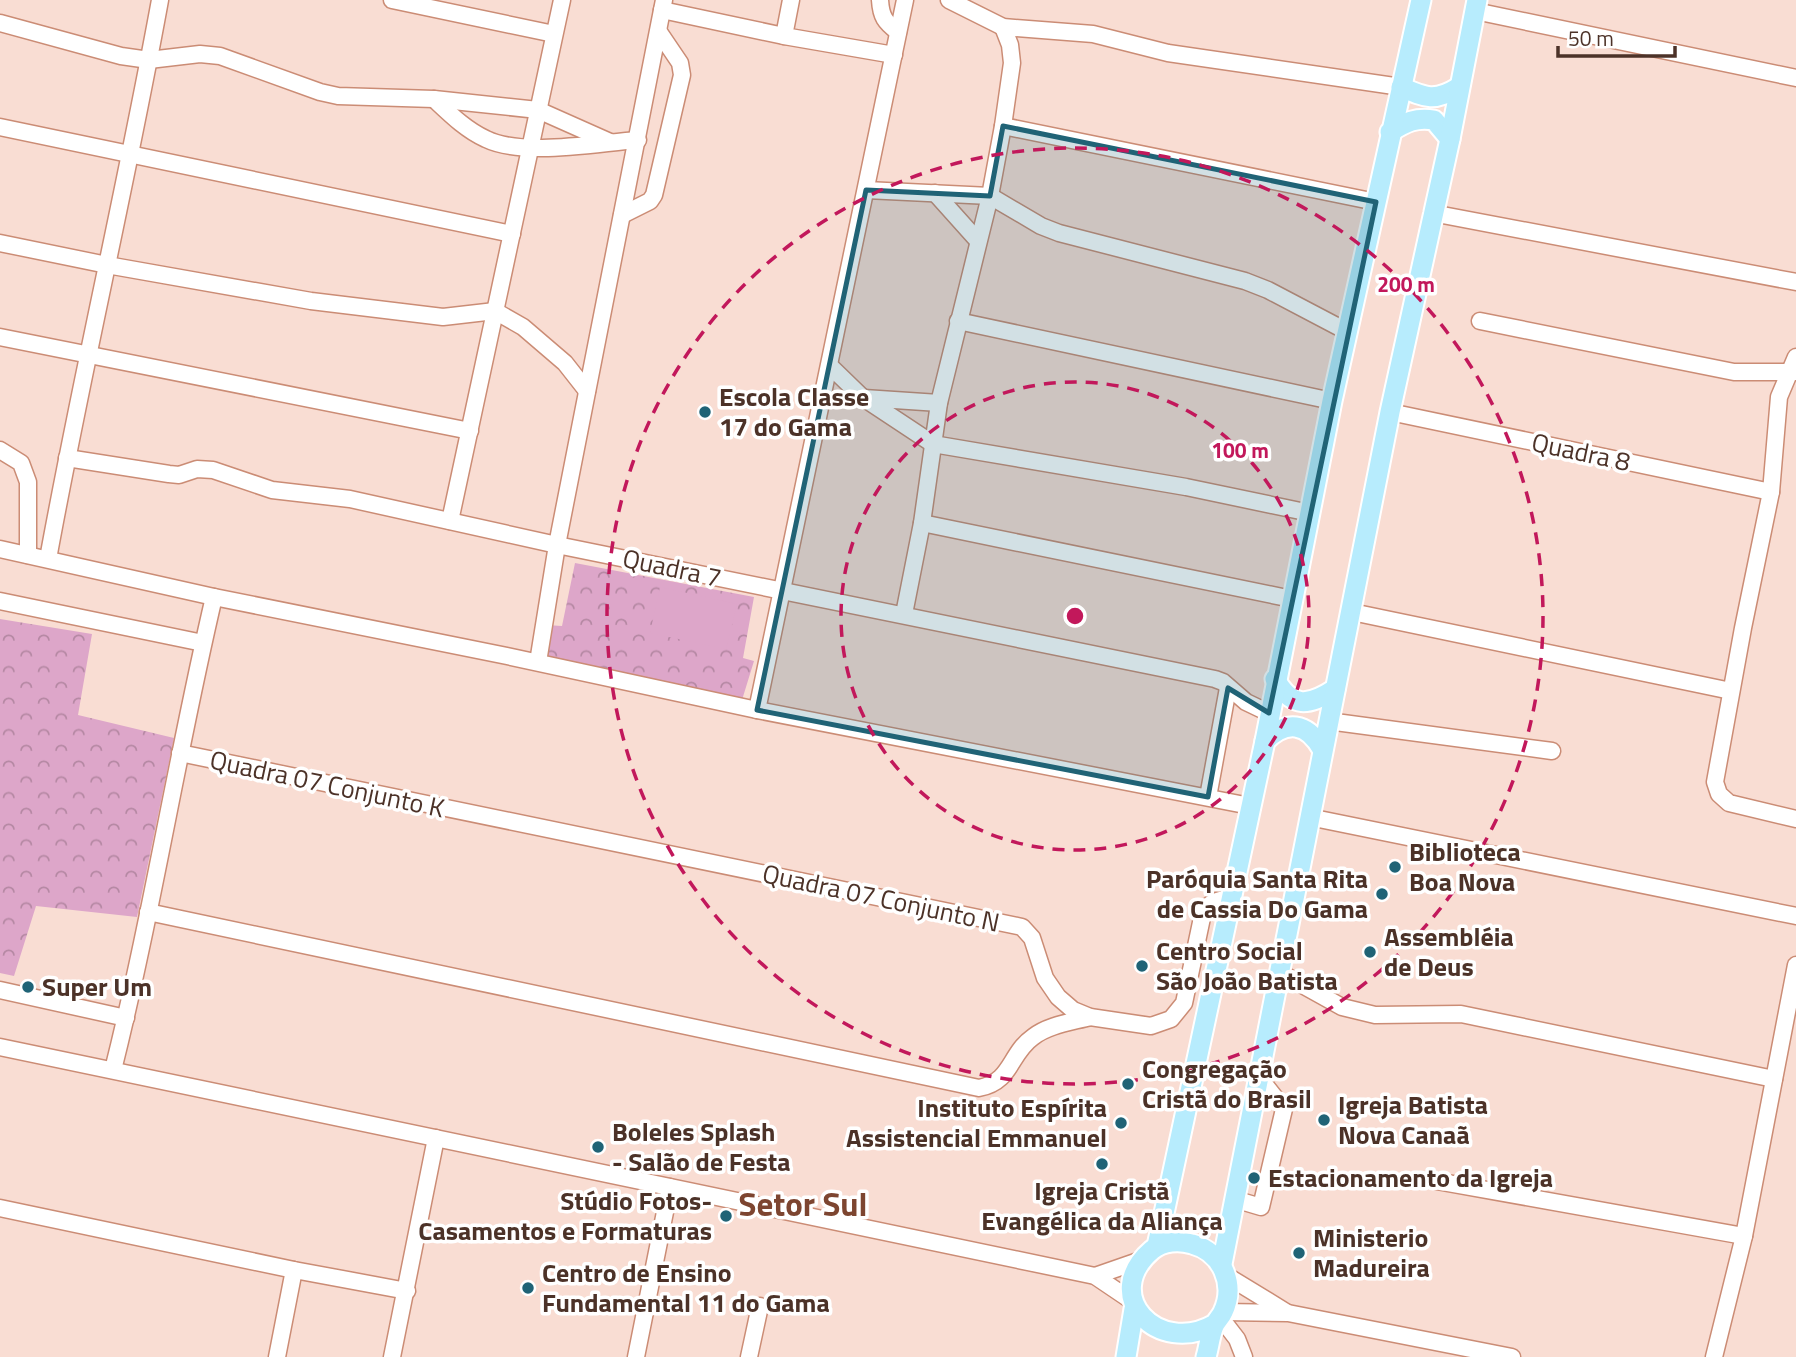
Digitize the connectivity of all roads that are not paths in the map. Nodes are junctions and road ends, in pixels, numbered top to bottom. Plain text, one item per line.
1 (160, 0) edge
2 (392, 0) edge
3 (562, 0) edge
4 (791, 0) edge
5 (880, 0) edge
6 (905, 0) edge
7 (949, 0) edge
8 (1419, 0) edge
9 (663, 5) edge
10 (1476, 5) edge
11 (0, 23) edge
12 (1003, 27) junction
13 (898, 32) junction
14 (659, 33) junction
15 (554, 34) junction
16 (783, 36) junction
17 (894, 55) junction
18 (149, 60) junction
19 (1796, 78) edge
20 (1459, 86) junction
21 (1401, 87) junction
22 (434, 99) junction
23 (538, 110) junction
24 (1003, 126) junction
25 (0, 127) edge
26 (1390, 132) junction
27 (638, 139) junction
28 (1450, 139) junction
29 (610, 142) junction
30 (530, 149) junction
31 (131, 153) junction
32 (866, 190) junction
33 (936, 193) junction
34 (990, 196) junction
35 (1376, 202) junction
36 (1432, 213) junction
37 (622, 215) junction
38 (512, 234) junction
39 (978, 241) junction
40 (0, 243) edge
41 (107, 265) junction
42 (1796, 282) edge
43 (495, 310) junction
44 (958, 321) junction
45 (1480, 321) dead end
46 (1348, 332) junction
47 (0, 337) edge
48 (88, 355) junction
49 (830, 366) junction
50 (1795, 367) edge
51 (587, 391) junction
52 (862, 397) junction
53 (1332, 401) junction
54 (939, 403) junction
55 (1390, 412) junction
56 (470, 431) junction
57 (933, 444) junction
58 (0, 450) edge
59 (66, 458) junction
60 (1771, 492) junction
61 (1310, 513) junction
62 (450, 521) junction
63 (922, 523) junction
64 (557, 545) junction
65 (0, 549) edge
66 (28, 555) junction
67 (48, 559) junction
68 (782, 591) junction
69 (214, 597) junction
70 (1292, 599) junction
71 (0, 601) edge
72 (1352, 612) junction
73 (904, 614) junction
74 (203, 643) junction
75 (538, 662) junction
76 (1275, 679) junction
77 (1228, 688) junction
78 (1335, 689) junction
79 (1731, 691) junction
80 (757, 710) junction
81 (1269, 713) junction
82 (1328, 721) junction
83 (1265, 741) junction
84 (1322, 748) junction
85 (1552, 751) dead end
86 (180, 753) junction
87 (1208, 797) junction
88 (1251, 806) junction
89 (1310, 817) junction
90 (1796, 819) edge
91 (741, 869) joint
92 (1231, 898) junction
93 (148, 912) junction
94 (1796, 916) edge
95 (1796, 965) edge
96 (1279, 972) junction
97 (0, 990) edge
98 (1090, 1017) junction
99 (126, 1018) junction
100 (0, 1047) edge
101 (113, 1070) junction
102 (1258, 1076) junction
103 (1774, 1079) junction
104 (436, 1138) junction
105 (1431, 1180) dead end
106 (670, 1187) junction
107 (1234, 1199) junction
108 (0, 1208) edge
109 (1744, 1236) junction
110 (1157, 1246) junction
111 (1141, 1260) junction
112 (294, 1270) junction
113 (1224, 1270) junction
114 (1095, 1276) junction
115 (407, 1291) junction
116 (1133, 1305) junction
117 (760, 1306) dead end
118 (1288, 1313) junction
119 (1219, 1318) junction
120 (277, 1357) edge
121 (392, 1357) edge
122 (636, 1357) edge
123 (749, 1357) edge
124 (1126, 1357) edge
125 (1206, 1357) edge
126 (1244, 1357) edge
127 (1512, 1357) edge
128 (1714, 1357) edge

1 - 18 street
2 - 15 street
3 - 15 street
4 - 16 street
5 - 13 street
6 - 13 street
7 - 12 street
8 - 21 main road
9 - 14 street
9 - 16 street
10 - 19 street
10 - 20 main road
11 - 18 street
12 - 21 street
12 - 24 street
13 - 17 street
14 - 27 street
14 - 37 street
15 - 23 street
16 - 17 street
17 - 32 street
18 - 22 street
18 - 31 street
20 - 21 main road
20 - 28 main road
21 - 26 main road
22 - 23 street
22 - 30 street
23 - 29 street
23 - 30 street
24 - 34 street
24 - 35 street
25 - 31 street
26 - 28 main road
26 - 35 main road
27 - 29 street
27 - 37 street
28 - 36 main road
29 - 30 street
30 - 38 street
31 - 38 street
31 - 41 street
32 - 33 street
32 - 49 street
33 - 34 street
33 - 39 street
34 - 39 street
34 - 46 street
35 - 46 main road
36 - 42 street
36 - 55 main road
37 - 51 street
38 - 43 street
39 - 44 street
40 - 41 street
41 - 43 street
41 - 48 street
43 - 51 street
43 - 56 street
44 - 53 street
44 - 54 street
45 - 50 street
46 - 53 main road
47 - 48 street
48 - 56 street
48 - 59 street
49 - 52 street
49 - 68 street
50 - 60 street
51 - 64 street
52 - 54 street
52 - 57 street
53 - 61 main road
54 - 57 street
55 - 60 street, Quadra 8
55 - 72 main road
56 - 62 street
57 - 61 street
57 - 63 street
58 - 66 street
59 - 62 street, Quadra 7
59 - 67 street
60 - 79 street
61 - 70 main road
62 - 64 street, Quadra 7
63 - 70 street
63 - 73 street
64 - 68 street, Quadra 7
64 - 75 street
65 - 66 street
66 - 67 street
67 - 69 street
68 - 73 street, Quadra 7
68 - 80 street
69 - 74 street
69 - 75 street
70 - 76 main road
71 - 74 street
72 - 78 main road
72 - 79 street
73 - 77 street, Quadra 7
74 - 86 street
75 - 80 street
76 - 78 main road
76 - 81 main road
77 - 81 street, Quadra 7
77 - 87 street
78 - 82 main road
79 - 90 street
80 - 87 street
81 - 83 main road
82 - 84 main road
82 - 85 street
83 - 84 main road
83 - 88 main road
84 - 89 main road
86 - 91 street, Quadra 07 Conjunto K
86 - 93 street
87 - 88 street
88 - 92 main road
89 - 94 street
89 - 96 main road
91 - 98 street, Quadra 07 Conjunto N
92 - 98 street
92 - 110 main road
93 - 98 street
93 - 99 street
95 - 103 street
96 - 102 main road
96 - 103 street
97 - 99 street
99 - 101 street
100 - 101 street
101 - 104 street
102 - 107 main road
102 - 107 street
103 - 109 street
104 - 106 street
104 - 115 street
105 - 109 street
106 - 114 street
106 - 122 street
107 - 113 main road
108 - 112 street
109 - 128 street
110 - 111 main road
110 - 113 main road
111 - 114 street
111 - 116 main road
112 - 115 street
112 - 120 street
113 - 118 street
113 - 119 main road
114 - 116 street
115 - 121 street
116 - 119 main road
116 - 124 main road
117 - 123 street
118 - 119 street
118 - 127 street
119 - 125 main road
119 - 126 street

